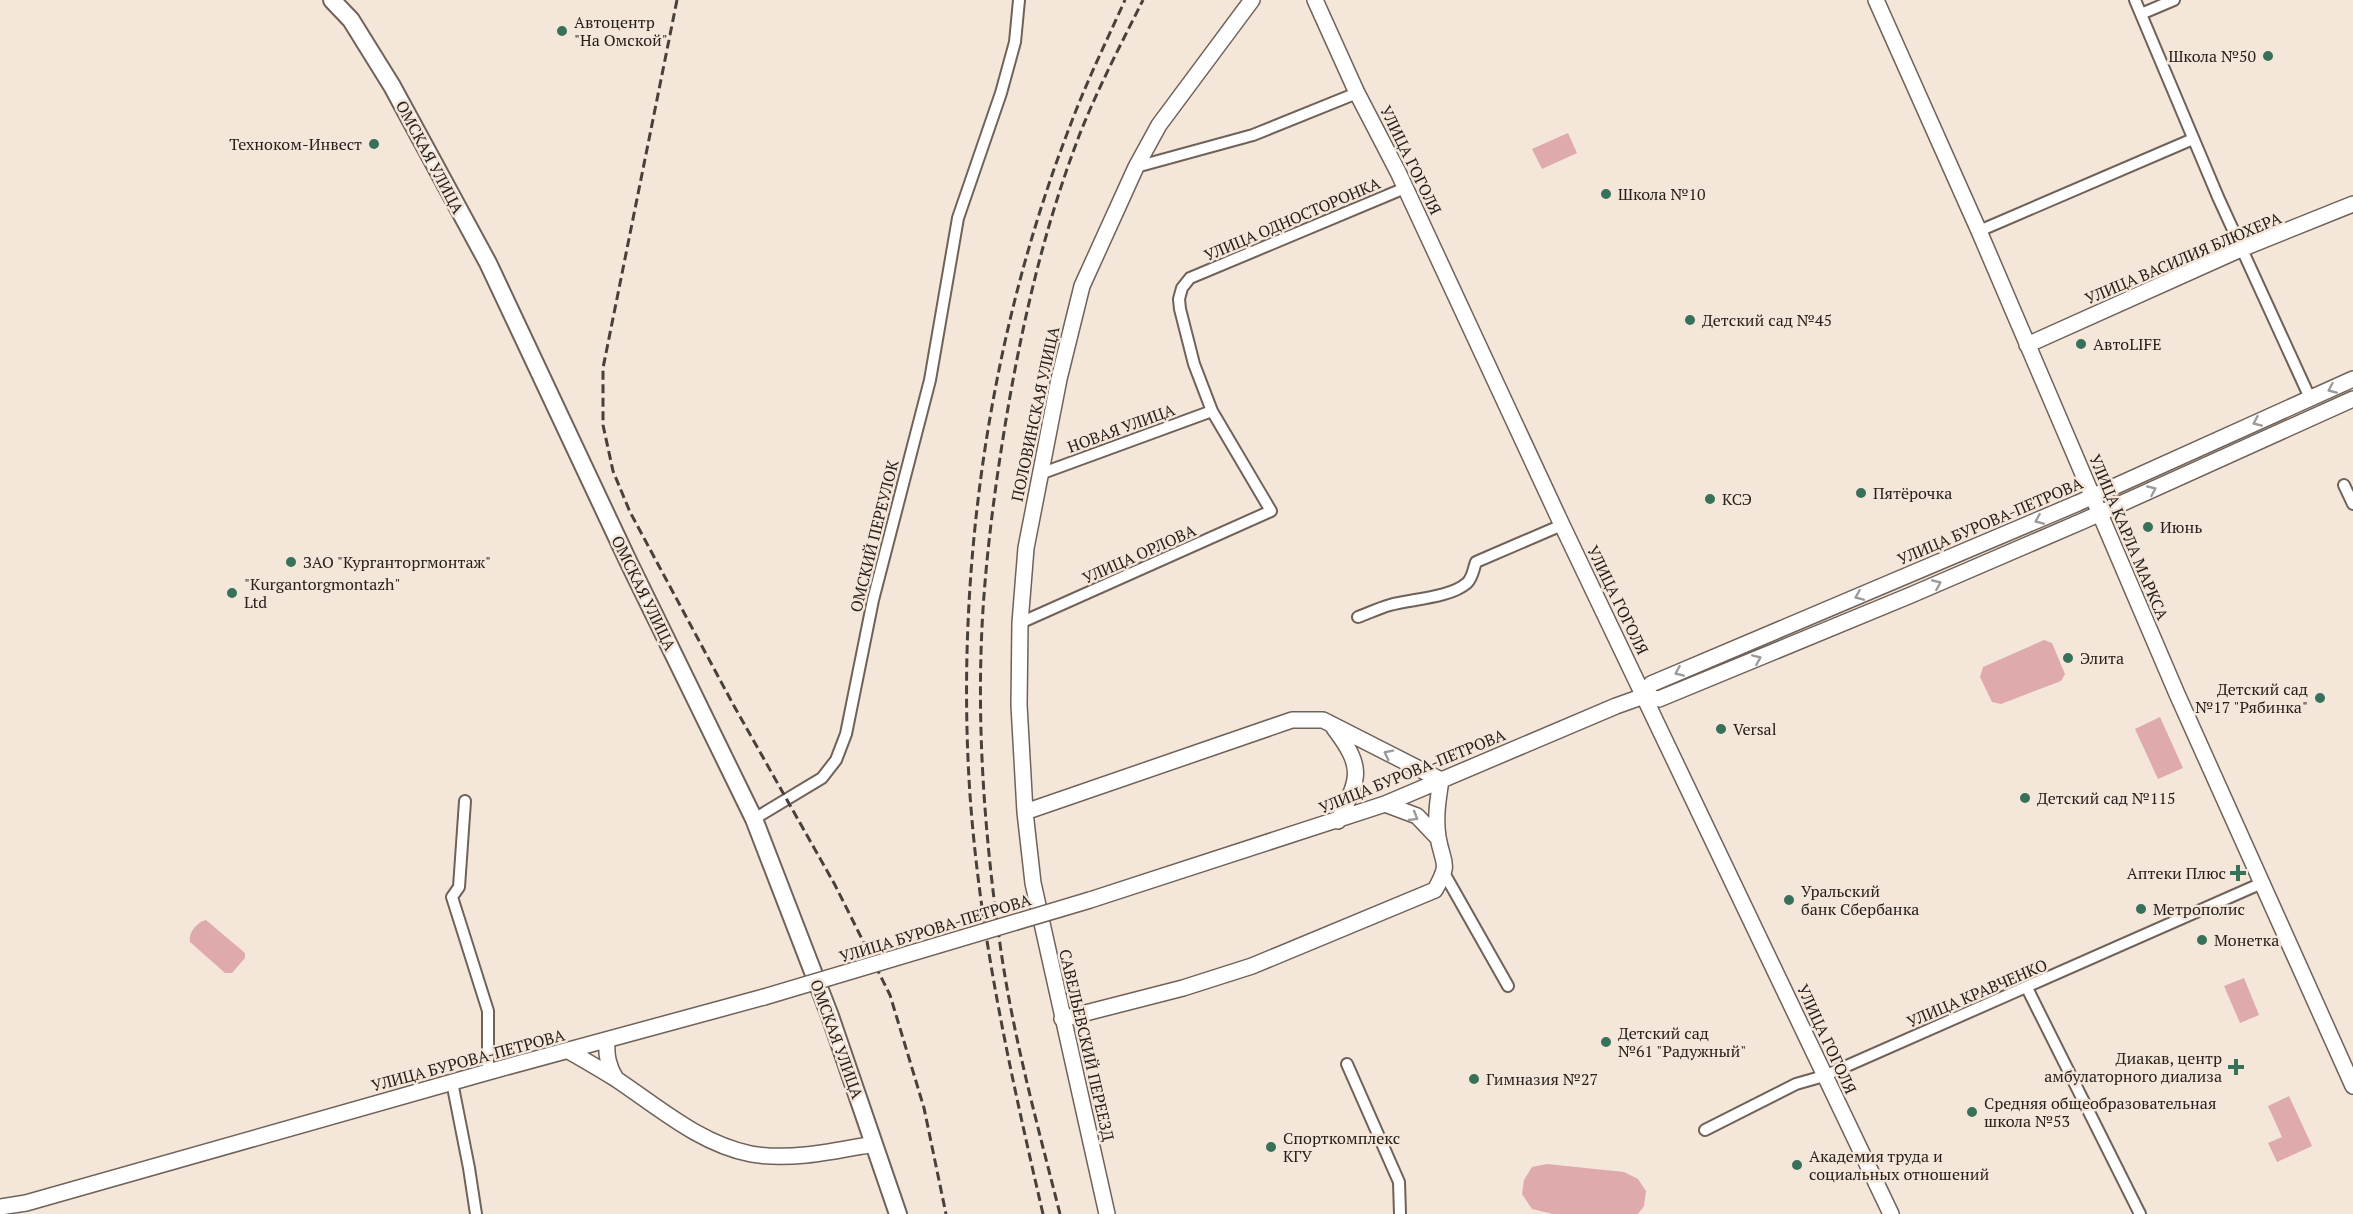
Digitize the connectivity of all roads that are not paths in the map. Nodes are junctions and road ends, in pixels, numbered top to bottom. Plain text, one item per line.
1 (332, 0) edge
2 (347, 0) edge
3 (1019, 0) edge
4 (1252, 0) edge
5 (1315, 0) edge
6 (1876, 0) edge
7 (2135, 0) edge
8 (2174, 0) edge
9 (2141, 14) junction
10 (351, 20) junction
11 (1357, 93) junction
12 (2193, 139) junction
13 (1136, 167) junction
14 (1405, 188) junction
15 (2353, 204) edge
16 (1979, 231) junction
17 (2241, 249) junction
18 (2027, 345) junction
19 (2353, 379) edge
20 (2310, 398) junction
21 (2353, 399) edge
22 (1212, 411) junction
23 (1040, 474) junction
24 (2344, 486) dead end
25 (2092, 496) junction
26 (2353, 504) edge
27 (2099, 514) junction
28 (1563, 525) junction
29 (1358, 617) dead end
30 (1020, 623) junction
31 (1644, 696) junction
32 (1332, 726) junction
33 (1441, 780) junction
34 (465, 801) dead end
35 (1385, 804) junction
36 (1025, 812) junction
37 (754, 819) junction
38 (1338, 821) junction
39 (1438, 838) junction
40 (1444, 873) junction
41 (1033, 883) joint
42 (2262, 883) junction
43 (1508, 986) dead end
44 (2027, 988) junction
45 (1062, 1019) junction
46 (607, 1040) junction
47 (569, 1051) junction
48 (1347, 1064) dead end
49 (488, 1072) junction
50 (1824, 1076) junction
51 (615, 1079) junction
52 (452, 1082) junction
53 (2353, 1086) edge
54 (1705, 1130) dead end
55 (874, 1144) junction
56 (4, 1208) edge
57 (476, 1214) edge
58 (898, 1214) edge
59 (1107, 1214) edge
60 (1400, 1214) edge
61 (1891, 1214) edge
62 (2140, 1214) edge

1 - 10 main road, ОМСКАЯ УЛИЦА
2 - 10 main road
3 - 37 street, ОМСКИЙ ПЕРЕУЛОК
4 - 13 main road, ПОЛОВИНСКАЯ УЛИЦА
5 - 11 main road, УЛИЦА ГОГОЛЯ
6 - 16 main road, УЛИЦА КАРЛА МАРКСА
7 - 9 street
8 - 9 street
9 - 12 street
10 - 37 main road, ОМСКАЯ УЛИЦА
11 - 13 street
11 - 14 main road, УЛИЦА ГОГОЛЯ
12 - 16 street
12 - 17 street
13 - 23 main road, ПОЛОВИНСКАЯ УЛИЦА
14 - 22 street, УЛИЦА ОДНОСТОРОНКА
14 - 28 main road, УЛИЦА ГОГОЛЯ
15 - 17 main road, УЛИЦА ВАСИЛИЯ БЛЮХЕРА
16 - 18 main road, УЛИЦА КАРЛА МАРКСА
17 - 18 main road, УЛИЦА ВАСИЛИЯ БЛЮХЕРА
17 - 20 street
18 - 25 main road, УЛИЦА КАРЛА МАРКСА
19 -> 20 main road, УЛИЦА БУРОВА-ПЕТРОВА
20 -> 25 main road, УЛИЦА БУРОВА-ПЕТРОВА
27 -> 21 main road, УЛИЦА БУРОВА-ПЕТРОВА
22 - 23 street, НОВАЯ УЛИЦА
22 - 30 street, УЛИЦА ОРЛОВА
23 - 30 main road, ПОЛОВИНСКАЯ УЛИЦА
24 - 26 street
25 - 27 main road, УЛИЦА КАРЛА МАРКСА
25 -> 31 main road, УЛИЦА БУРОВА-ПЕТРОВА
31 -> 27 main road, УЛИЦА БУРОВА-ПЕТРОВА
27 - 42 main road, УЛИЦА КАРЛА МАРКСА
28 - 29 street
28 - 31 main road, УЛИЦА ГОГОЛЯ
30 - 36 main road, ПОЛОВИНСКАЯ УЛИЦА
31 - 33 main road, УЛИЦА БУРОВА-ПЕТРОВА
31 - 50 main road, УЛИЦА ГОГОЛЯ
33 -> 32 main road
32 - 36 main road
32 - 38 main road
33 - 35 main road, УЛИЦА БУРОВА-ПЕТРОВА
33 - 39 main road
34 - 49 street
35 - 38 main road, УЛИЦА БУРОВА-ПЕТРОВА
35 -> 39 main road
36 - 41 main road, ПОЛОВИНСКАЯ УЛИЦА
37 - 55 main road, ОМСКАЯ УЛИЦА
38 - 46 main road, УЛИЦА БУРОВА-ПЕТРОВА, bridge
39 - 40 main road
40 - 43 street
40 - 45 main road
41 - 45 main road, САВЕЛЬЕВСКИЙ ПЕРЕЕЗД
42 - 44 street, УЛИЦА КРАВЧЕНКО
42 - 53 main road, УЛИЦА КАРЛА МАРКСА
44 - 50 street, УЛИЦА КРАВЧЕНКО
44 - 62 street
45 - 59 main road, САВЕЛЬЕВСКИЙ ПЕРЕЕЗД
46 - 47 main road, УЛИЦА БУРОВА-ПЕТРОВА
46 - 51 main road
47 - 49 main road, УЛИЦА БУРОВА-ПЕТРОВА
47 - 51 main road
48 - 60 street
49 - 52 main road, УЛИЦА БУРОВА-ПЕТРОВА
50 - 54 street, УЛИЦА КРАВЧЕНКО
50 - 61 main road, УЛИЦА ГОГОЛЯ
51 - 55 main road
52 - 56 main road, УЛИЦА БУРОВА-ПЕТРОВА
52 - 57 street
55 - 58 main road, ОМСКАЯ УЛИЦА

